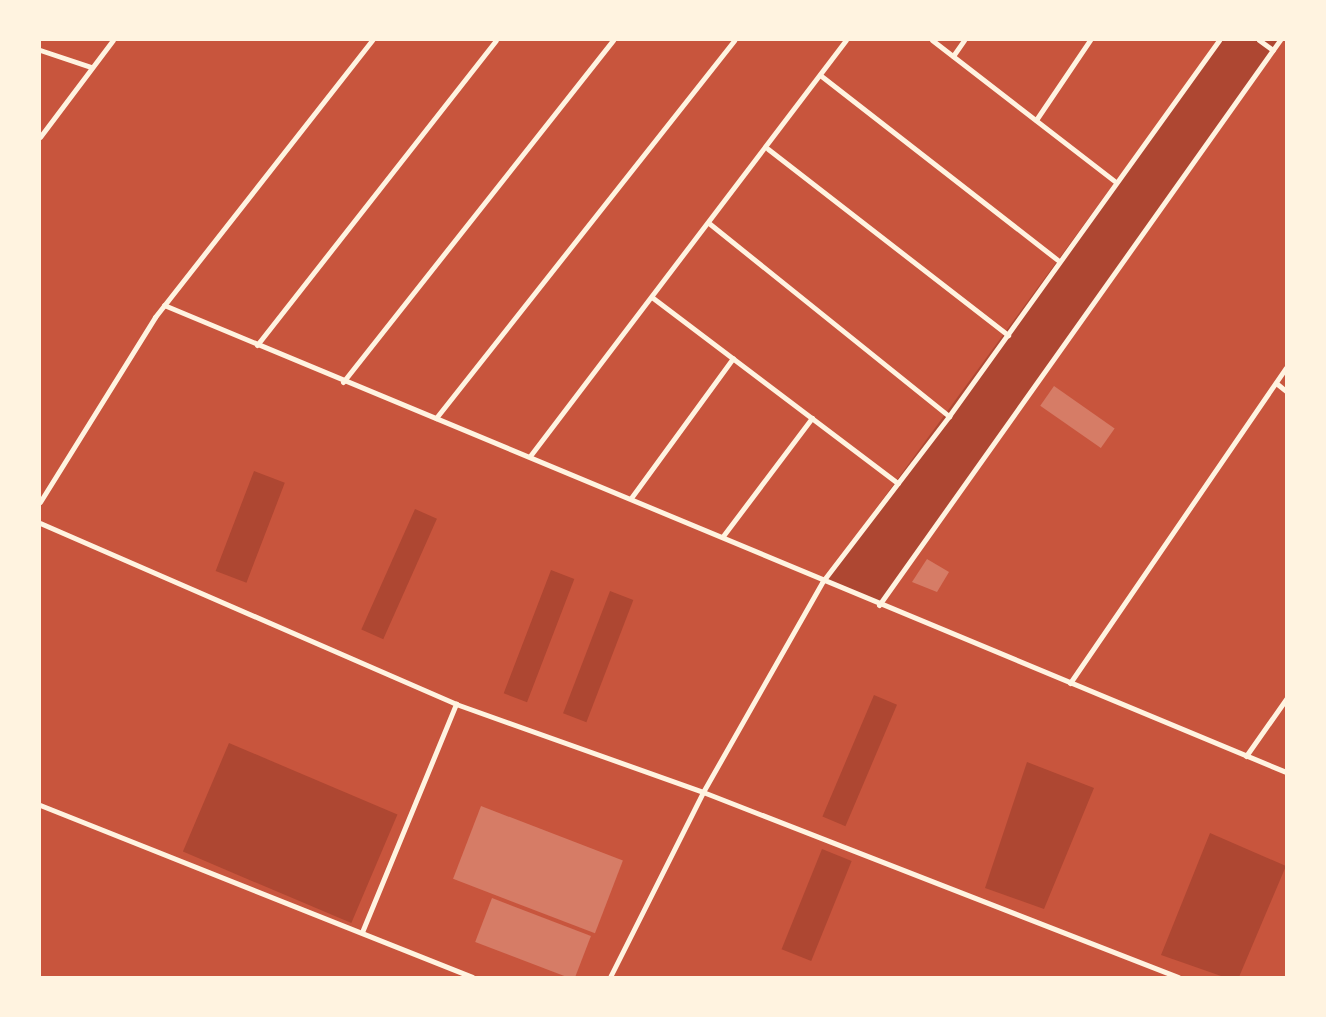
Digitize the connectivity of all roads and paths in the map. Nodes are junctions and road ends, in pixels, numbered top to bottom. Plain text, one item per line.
1 (113, 40) edge
2 (372, 40) edge
3 (496, 40) edge
4 (613, 40) edge
5 (734, 40) edge
6 (846, 40) edge
7 (932, 40) edge
8 (964, 40) edge
9 (1090, 40) edge
10 (1219, 40) edge
11 (1259, 40) edge
12 (1280, 40) edge
13 (40, 50) edge
14 (1273, 50) junction
15 (953, 56) junction
16 (91, 67) junction
17 (820, 75) junction
18 (1036, 120) junction
19 (40, 137) edge
20 (768, 149) junction
21 (1116, 182) junction
22 (710, 224) junction
23 (1059, 261) junction
24 (653, 298) junction
25 (164, 305) junction
26 (1008, 335) junction
27 (256, 345) junction
28 (732, 358) junction
29 (1286, 368) edge
30 (344, 382) junction
31 (1276, 383) junction
32 (1286, 391) edge
33 (949, 416) junction
34 (436, 418) junction
35 (812, 418) junction
36 (530, 456) junction
37 (898, 483) junction
38 (631, 498) junction
39 (40, 502) edge
40 (40, 524) edge
41 (723, 536) junction
42 (823, 581) junction
43 (879, 605) junction
44 (1070, 683) junction
45 (1286, 699) edge
46 (456, 704) junction
47 (1246, 756) junction
48 (1286, 772) edge
49 (702, 792) junction
50 (40, 805) edge
51 (362, 932) junction
52 (472, 977) edge
53 (610, 977) edge
54 (1178, 977) edge

1 - 16 street
2 - 25 street
3 - 27 street
4 - 30 street
5 - 34 street
6 - 17 street
7 - 15 street
8 - 15 street
9 - 18 street
10 - 21 street
11 - 14 street
12 - 14 street
13 - 16 street
14 - 43 street
15 - 18 street
16 - 19 street
17 - 20 street
17 - 23 street
18 - 21 street
20 - 22 street
20 - 26 street
21 - 23 street
22 - 24 street
22 - 33 street
23 - 26 street
24 - 28 street
24 - 36 street
25 - 27 street
25 - 39 street
26 - 33 street
27 - 30 street
28 - 35 street
28 - 38 street
29 - 31 street
30 - 34 street
31 - 32 street
31 - 44 street
33 - 37 street
34 - 36 street
35 - 37 street
35 - 41 street
36 - 38 street
37 - 42 street
38 - 41 street
40 - 46 street
41 - 42 street
42 - 43 street
42 - 49 street
43 - 44 street
44 - 47 street
45 - 47 street
46 - 49 street
46 - 51 street
47 - 48 street
49 - 53 street
49 - 54 street
50 - 51 street
51 - 52 street

